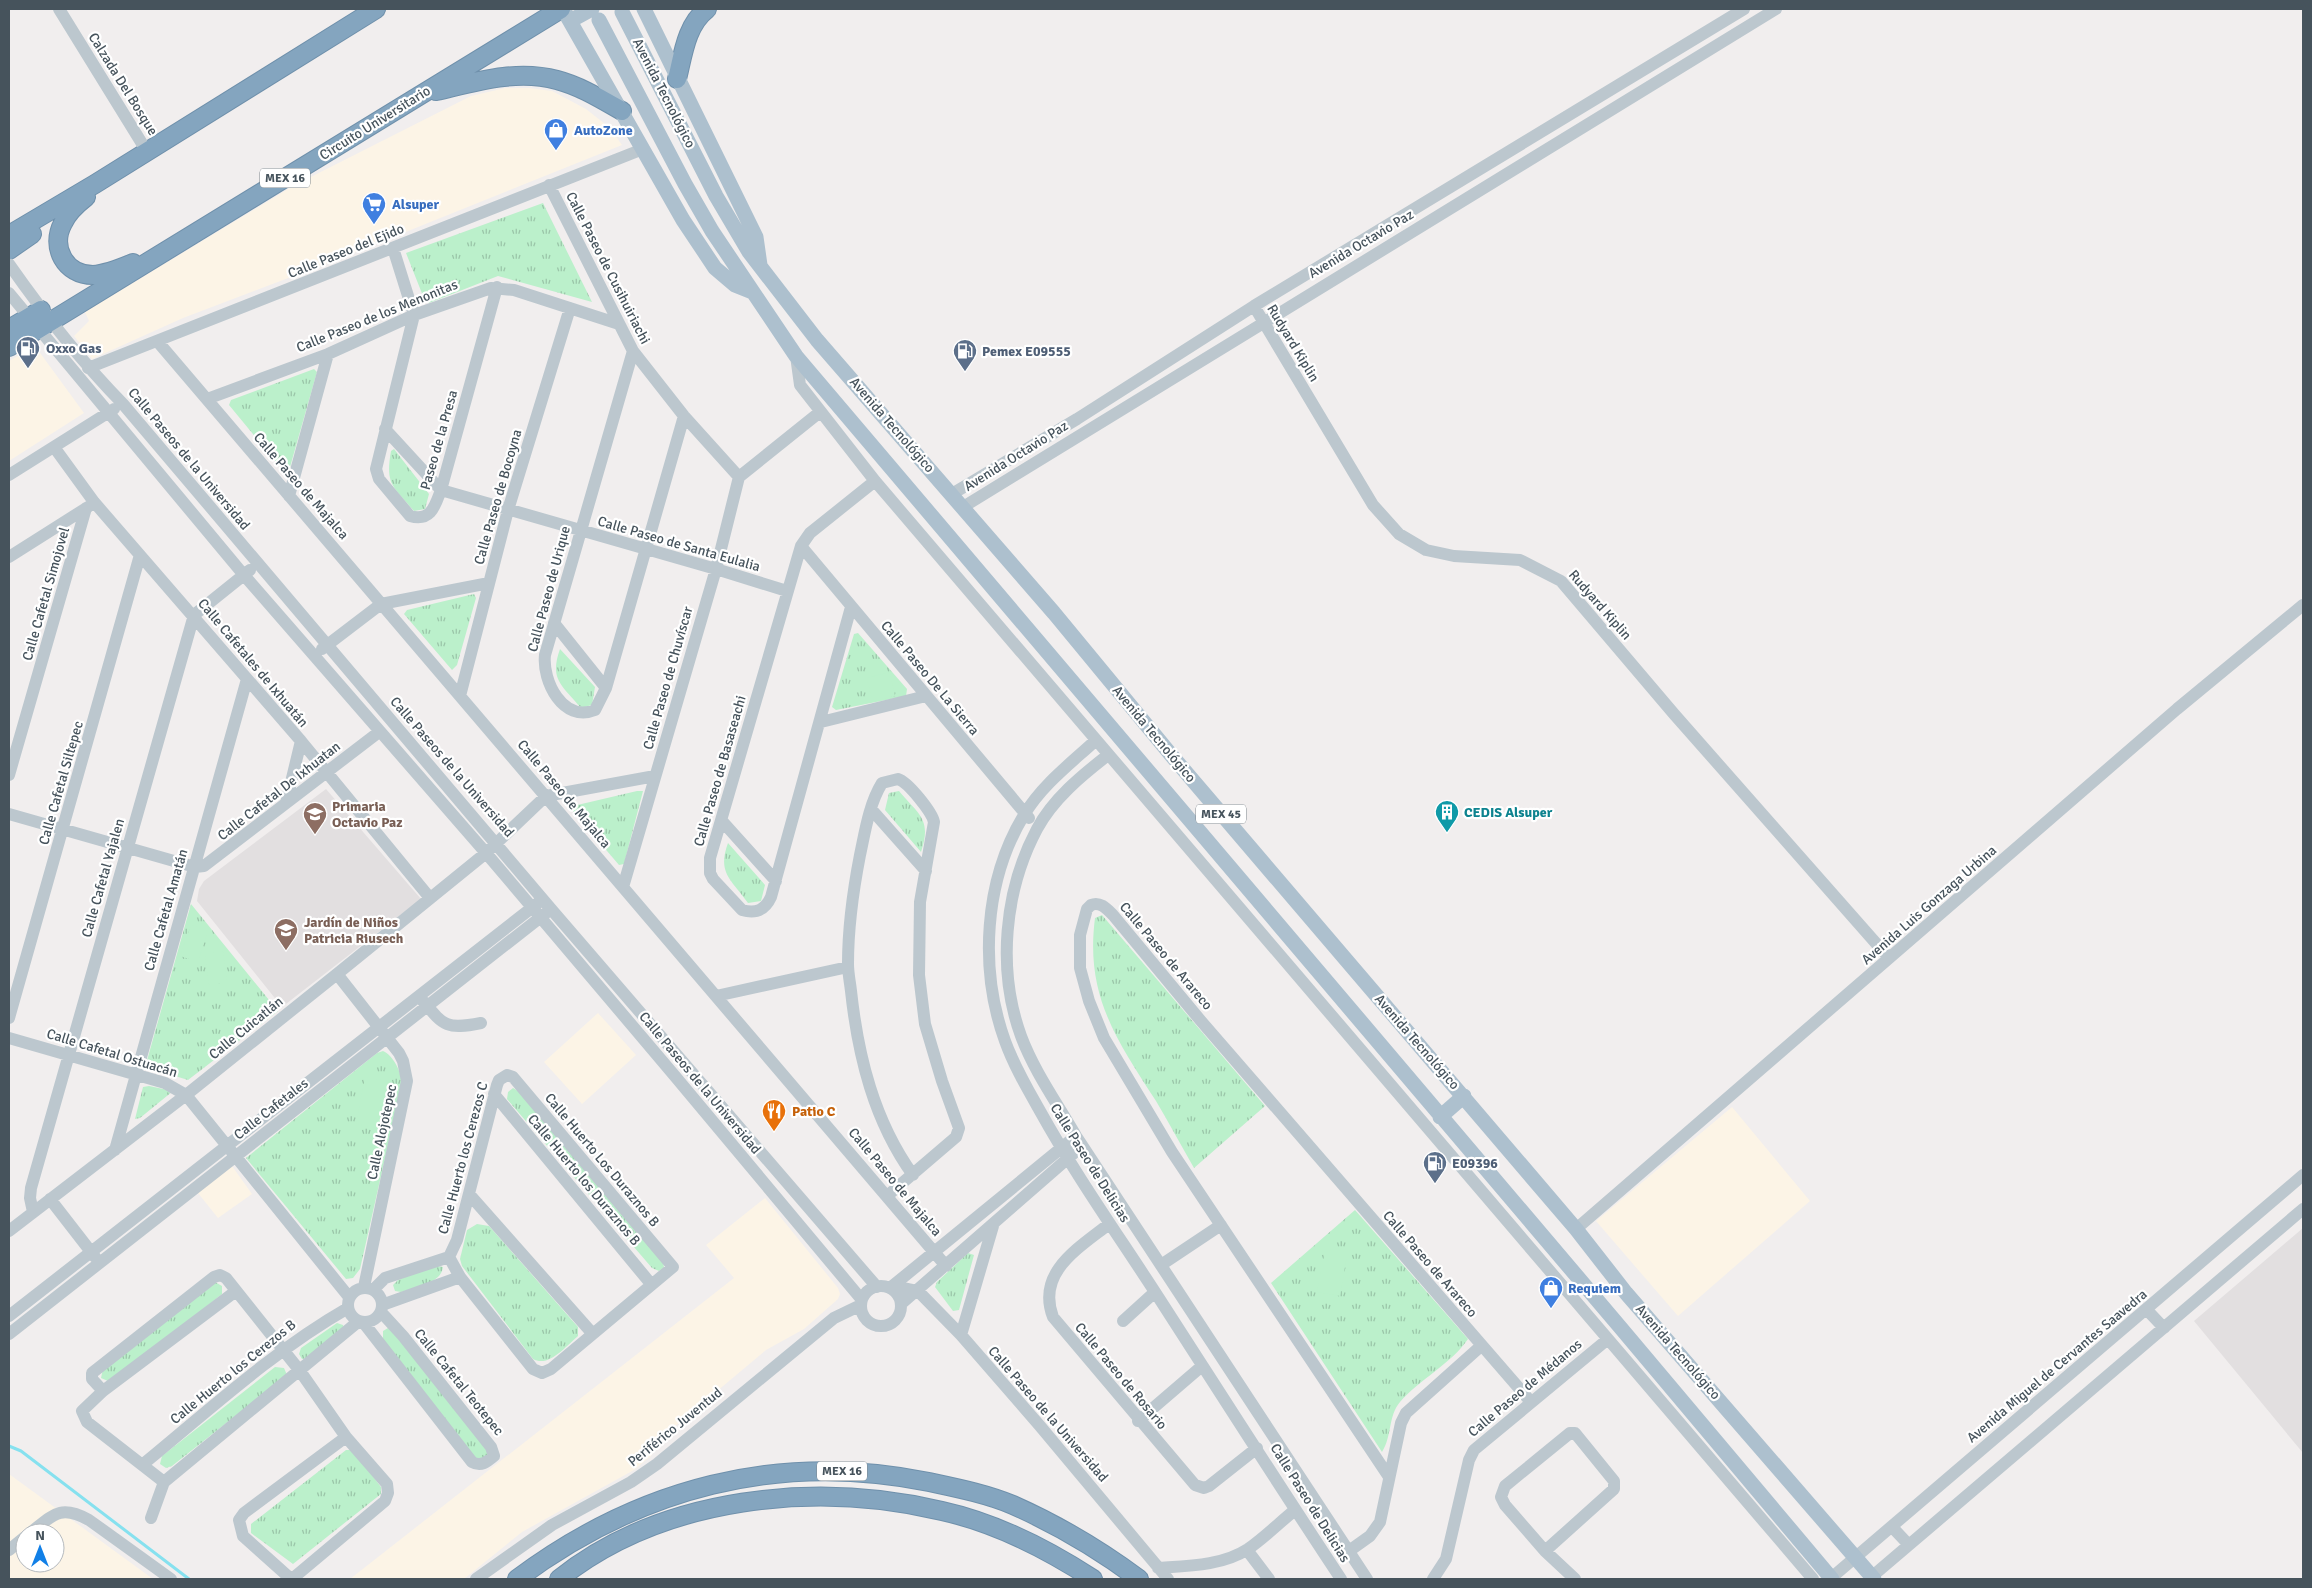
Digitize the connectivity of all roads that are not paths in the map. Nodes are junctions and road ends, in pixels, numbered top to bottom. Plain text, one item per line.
1 (59, 9) edge
2 (376, 9) edge
3 (644, 9) edge
4 (707, 9) edge
5 (1744, 9) edge
6 (1776, 9) edge
7 (622, 12) dead end
8 (565, 13) edge
9 (596, 15) edge
10 (677, 79) junction
11 (421, 94) junction
12 (622, 110) junction
13 (643, 149) junction
14 (146, 150) junction
15 (95, 184) junction
16 (549, 185) junction
17 (76, 205) junction
18 (9, 235) edge
19 (181, 242) junction
20 (393, 248) junction
21 (9, 250) edge
22 (9, 264) edge
23 (760, 265) junction
24 (497, 287) junction
25 (750, 291) junction
26 (9, 293) edge
27 (1254, 306) junction
28 (570, 308) junction
29 (414, 315) junction
30 (40, 320) junction
31 (1263, 322) junction
32 (619, 324) junction
33 (9, 329) edge
34 (158, 342) junction
35 (9, 347) edge
36 (633, 351) junction
37 (328, 354) junction
38 (796, 356) junction
39 (88, 368) junction
40 (206, 399) junction
41 (123, 404) junction
42 (820, 412) junction
43 (108, 413) junction
44 (684, 416) junction
45 (385, 429) junction
46 (54, 448) junction
47 (9, 475) edge
48 (739, 477) junction
49 (875, 481) junction
50 (441, 490) junction
51 (952, 494) junction
52 (289, 496) junction
53 (90, 505) junction
54 (962, 507) junction
55 (508, 510) junction
56 (580, 530) junction
57 (801, 546) junction
58 (647, 550) junction
59 (140, 555) junction
60 (9, 557) edge
61 (258, 564) junction
62 (716, 569) junction
63 (243, 574) junction
64 (489, 583) junction
65 (786, 591) junction
66 (381, 604) junction
67 (2303, 605) edge
68 (851, 607) junction
69 (194, 616) junction
70 (554, 623) junction
71 (327, 645) junction
72 (314, 656) junction
73 (247, 679) junction
74 (606, 688) junction
75 (460, 696) junction
76 (926, 696) junction
77 (821, 722) junction
78 (379, 732) junction
79 (301, 741) junction
80 (1095, 741) junction
81 (1108, 756) junction
82 (326, 773) junction
83 (9, 775) edge
84 (656, 776) junction
85 (546, 796) junction
86 (286, 803) junction
87 (871, 809) junction
88 (9, 814) edge
89 (1025, 814) junction
90 (722, 821) junction
91 (1037, 828) junction
92 (64, 829) junction
93 (496, 842) junction
94 (128, 846) junction
95 (486, 852) junction
96 (195, 867) junction
97 (926, 872) junction
98 (776, 880) junction
99 (624, 887) junction
100 (430, 898) junction
101 (548, 904) junction
102 (536, 913) junction
103 (1889, 958) junction
104 (848, 967) junction
105 (337, 974) junction
106 (419, 996) junction
107 (716, 996) junction
108 (428, 1006) junction
109 (9, 1018) edge
110 (481, 1023) dead end
111 (382, 1033) junction
112 (9, 1038) edge
113 (68, 1055) junction
114 (686, 1064) junction
115 (135, 1074) junction
116 (674, 1074) junction
117 (507, 1075) joint
118 (494, 1094) junction
119 (186, 1095) junction
120 (1464, 1096) junction
121 (1440, 1117) junction
122 (1079, 1141) junction
123 (227, 1146) junction
124 (1060, 1148) junction
125 (115, 1150) junction
126 (235, 1156) junction
127 (1068, 1159) junction
128 (913, 1175) junction
129 (2303, 1175) edge
130 (470, 1194) junction
131 (887, 1196) junction
132 (50, 1199) junction
133 (2303, 1209) edge
134 (33, 1212) junction
135 (822, 1224) junction
136 (1109, 1224) junction
137 (1220, 1225) junction
138 (993, 1226) junction
139 (1576, 1229) junction
140 (9, 1231) edge
141 (809, 1236) junction
142 (91, 1252) junction
143 (936, 1253) junction
144 (449, 1257) junction
145 (100, 1263) junction
146 (1161, 1265) junction
147 (946, 1266) junction
148 (460, 1277) junction
149 (651, 1284) junction
150 (877, 1287) junction
151 (892, 1287) junction
152 (369, 1288) junction
153 (236, 1291) junction
154 (918, 1291) junction
155 (1155, 1292) junction
156 (348, 1303) junction
157 (861, 1303) junction
158 (901, 1304) junction
159 (381, 1308) junction
160 (2147, 1310) junction
161 (9, 1316) edge
162 (1123, 1321) dead end
163 (361, 1322) junction
164 (2164, 1328) junction
165 (592, 1333) junction
166 (9, 1334) edge
167 (961, 1335) junction
168 (1608, 1339) junction
169 (1481, 1346) junction
170 (283, 1349) junction
171 (1202, 1366) junction
172 (300, 1371) junction
173 (103, 1391) junction
174 (1531, 1402) junction
175 (1138, 1421) junction
176 (346, 1437) junction
177 (1257, 1448) junction
178 (142, 1465) junction
179 (1389, 1477) junction
180 (164, 1482) junction
181 (1295, 1510) junction
182 (151, 1518) dead end
183 (42, 1523) edge
184 (1892, 1527) junction
185 (1909, 1545) junction
186 (1248, 1550) junction
187 (1349, 1551) junction
188 (1545, 1551) junction
189 (1855, 1557) junction
190 (1158, 1568) junction
191 (1872, 1578) edge
192 (171, 1579) edge
193 (292, 1579) edge
194 (476, 1579) edge
195 (517, 1579) edge
196 (558, 1579) edge
197 (1093, 1579) edge
198 (1139, 1579) edge
199 (1168, 1579) edge
200 (1269, 1579) edge
201 (1341, 1579) edge
202 (1367, 1579) edge
203 (1433, 1579) edge
204 (1575, 1579) edge
205 (1813, 1579) edge
206 (1831, 1579) edge

1 - 14 street, Calzada Del Bosque
2 - 14 highway
3 - 10 main road
4 - 10 highway
5 - 27 street, Avenida Octavio Paz
6 - 31 street, Avenida Octavio Paz
7 - 23 main road, Avenida Tecnológico / MEX 45
8 - 9 main road
8 - 11 highway, Circuito Universitario / MEX 16
8 - 12 main road
9 - 25 main road, Avenida Tecnológico / MEX 45
10 - 23 main road
11 - 12 highway
11 - 19 highway, Circuito Universitario / MEX 16
12 - 13 main road
13 - 16 street, Calle Paseo del Ejido
13 - 25 main road
14 - 15 highway
15 - 17 highway
15 - 18 highway
16 - 20 street, Calle Paseo del Ejido
16 - 32 street, Calle Paseo de Cusihuiriachi
17 - 19 highway
17 - 21 highway
19 - 30 highway, Circuito Universitario / MEX 16
20 - 29 street
20 - 34 street, Calle Paseo del Ejido
22 - 30 street, Calle Paseos de la Universidad
23 - 51 main road, Avenida Tecnológico / MEX 45
24 - 28 street, Calle Paseo de los Menonitas
24 - 29 street, Calle Paseo de los Menonitas
24 - 50 street, Paseo de la Presa
25 - 38 main road, Avenida Tecnológico / MEX 45
26 - 30 street, Calle Paseos de la Universidad
27 - 31 street, Rudyard Kiplin
27 - 51 street, Avenida Octavio Paz
28 - 32 street, Calle Paseo de los Menonitas
28 - 55 street, Calle Paseo de Bocoyna
29 - 37 street, Calle Paseo de los Menonitas
29 - 45 street, Paseo de la Presa
30 - 33 highway
30 - 35 highway, Circuito Universitario / MEX 16
30 - 39 street, Calle Paseos de la Universidad
30 - 43 street, Calle Paseos de la Universidad
31 - 54 street, Avenida Octavio Paz
31 - 103 street, Rudyard Kiplin
32 - 36 street, Calle Paseo de Cusihuiriachi
34 - 39 street, Calle Paseo del Ejido
34 - 40 street, Calle Paseo de Majalca
36 - 44 street, Calle Paseo de Cusihuiriachi
36 - 56 street, Calle Paseo de Urique
37 - 40 street, Calle Paseo de los Menonitas
37 - 52 street
38 - 42 street
38 - 121 main road, Avenida Tecnológico / MEX 45
39 - 41 street, Calle Paseos de la Universidad
40 - 52 street, Calle Paseo de Majalca
41 - 43 street
41 - 61 street, Calle Paseos de la Universidad
42 - 48 street
42 - 49 street
43 - 46 street
43 - 63 street, Calle Paseos de la Universidad
44 - 48 street, Calle Paseo de Cusihuiriachi
44 - 58 street, Calle Paseo de Urique
45 - 50 street
45 - 50 street, Paseo de la Presa
46 - 47 street
46 - 53 street, Calle Cafetales de Ixhuatán
48 - 62 street, Calle Paseo de Chuvíscar
49 - 57 street, Calle Paseo de Basaseachi
49 - 80 street
50 - 55 street, Calle Paseo de Santa Eulalia
51 - 54 main road, Avenida Tecnológico / MEX 45
52 - 66 street, Calle Paseo de Majalca
53 - 59 street, Calle Cafetales de Ixhuatán
53 - 60 street
53 - 83 street, Calle Cafetal Simojovel
54 - 120 main road, Avenida Tecnológico / MEX 45
55 - 56 street, Calle Paseo de Santa Eulalia
55 - 64 street, Calle Paseo de Bocoyna
56 - 58 street, Calle Paseo de Santa Eulalia
56 - 70 street, Calle Paseo de Urique
57 - 65 street, Calle Paseo de Basaseachi
57 - 68 street, Calle Paseo De La Sierra
58 - 62 street, Calle Paseo de Santa Eulalia
58 - 74 street, Calle Paseo de Urique
59 - 69 street, Calle Cafetales de Ixhuatán
59 - 92 street, Calle Cafetal Siltepec
61 - 63 street
61 - 71 street, Calle Paseos de la Universidad
62 - 65 street, Calle Paseo de Santa Eulalia
62 - 84 street, Calle Paseo de Chuvíscar
63 - 69 street
63 - 72 street, Calle Paseos de la Universidad
64 - 66 street
64 - 75 street, Calle Paseo de Bocoyna
65 - 90 street, Calle Paseo de Basaseachi
66 - 71 street
66 - 75 street, Calle Paseo de Majalca
67 - 103 street, Avenida Luis Gonzaga Urbina
68 - 76 street, Calle Paseo De La Sierra
68 - 77 street, Calle Paseo de Basaseachi
69 - 73 street, Calle Cafetales de Ixhuatán
69 - 94 street, Calle Cafetal Yajalen
70 - 74 street
70 - 74 street, Calle Paseo de Urique
71 - 72 street
71 - 93 street, Calle Paseos de la Universidad
72 - 78 street, Calle Paseos de la Universidad
73 - 79 street, Calle Cafetales de Ixhuatán
73 - 96 street, Calle Cafetal Amatán
75 - 85 street, Calle Paseo de Majalca
76 - 77 street
76 - 89 street, Calle Paseo De La Sierra
77 - 98 street, Calle Paseo de Basaseachi
78 - 82 street, Calle Cafetal De Ixhuatan
78 - 95 street, Calle Paseos de la Universidad
79 - 82 street, Calle Cafetales de Ixhuatán
79 - 86 street
80 - 81 street
80 - 89 street, Calle Paseo de Delicias
81 - 91 street, Calle Paseo de Delicias
81 - 168 street
82 - 86 street, Calle Cafetal De Ixhuatan
82 - 100 street, Calle Cafetales de Ixhuatán
84 - 85 street
84 - 99 street, Calle Paseo de Chuvíscar
85 - 93 street, Calle Cuicatlán
85 - 99 street, Calle Paseo de Majalca
86 - 96 street, Calle Cafetal De Ixhuatan
87 - 97 street
87 - 97 street
87 - 104 street
88 - 92 street
89 - 91 street, Calle Paseo De La Sierra
89 - 124 street, Calle Paseo de Delicias
90 - 98 street
90 - 98 street, Calle Paseo de Basaseachi
91 - 122 street, Calle Paseo de Delicias
92 - 94 street
92 - 109 street, Calle Cafetal Siltepec
93 - 95 street, Calle Cuicatlán
93 - 101 street, Calle Paseos de la Universidad
94 - 96 street
94 - 113 street, Calle Cafetal Yajalen
95 - 100 street, Calle Cuicatlán
95 - 102 street, Calle Paseos de la Universidad
96 - 115 street, Calle Cafetal Amatán
97 - 128 street
99 - 107 street, Calle Paseo de Majalca
100 - 105 street, Calle Cuicatlán
101 - 102 street, Calle Cafetales
101 - 114 street, Calle Paseos de la Universidad
102 - 106 street, Calle Cafetales
102 - 108 street, Calle Cafetales
102 - 116 street, Calle Paseos de la Universidad
103 - 139 street, Avenida Luis Gonzaga Urbina
104 - 107 street
104 - 128 street
105 - 111 street, Calle Alojotepec
105 - 119 street, Calle Cuicatlán
106 - 108 street
106 - 111 street, Calle Cafetales
107 - 131 street, Calle Paseo de Majalca
108 - 110 street
108 - 111 street, Calle Cafetales
111 - 123 street, Calle Cafetales
111 - 126 street, Calle Cafetales
111 - 152 street, Calle Alojotepec
112 - 113 street, Calle Cafetal Ostuacán
113 - 115 street, Calle Cafetal Ostuacán
113 - 134 street, Calle Cafetal Yajalen
114 - 116 street
114 - 135 street, Calle Paseos de la Universidad
115 - 119 street, Calle Cafetal Ostuacán
115 - 125 street, Calle Cafetal Amatán
116 - 141 street, Calle Paseos de la Universidad
117 - 118 street, Calle Huerto los Cerezos C
117 - 149 street, Calle Huerto Los Duraznos B
118 - 130 street, Calle Huerto los Cerezos C
118 - 149 street, Calle Huerto los Duraznos B
119 - 123 street, Calle Cafetal Ostuacán
119 - 125 street, Calle Cuicatlán
120 - 121 main road
120 - 139 main road, Avenida Tecnológico / MEX 45
121 - 206 main road, Avenida Tecnológico / MEX 45
122 - 124 street
122 - 127 street
122 - 146 street, Calle Paseo de Delicias
123 - 126 street, Calle Cafetal Ostuacán
123 - 142 street, Calle Cafetales
124 - 127 street, Calle Paseo de Delicias
124 - 143 street
125 - 132 street, Calle Cuicatlán
126 - 145 street, Calle Cafetales
126 - 156 street
127 - 136 street, Calle Paseo de Delicias
127 - 138 street
128 - 131 street
129 - 160 street, Avenida Miguel de Cervantes Saavedra
130 - 144 street, Calle Huerto los Cerezos C
130 - 165 street
131 - 143 street, Calle Paseo de Majalca
132 - 134 street, Calle Cuicatlán
132 - 142 street
133 - 164 street
134 - 140 street, Calle Cuicatlán
135 - 141 street
135 - 150 street, Calle Paseos de la Universidad
136 - 155 street, Calle Paseo de Delicias
136 - 175 street, Calle Paseo de Rosario
137 - 146 street
137 - 169 street, Calle Paseo de Arareco
137 - 179 street, Calle Paseo de Arareco
138 - 147 street
138 - 167 street
139 - 189 main road, Avenida Tecnológico / MEX 45
141 - 157 street, Calle Paseos de la Universidad
142 - 145 street
142 - 161 street, Calle Cafetales
143 - 147 street, Calle Paseo de Majalca
143 - 151 street
144 - 148 street
144 - 152 street
145 - 166 street, Calle Cafetales
146 - 187 street, Calle Paseo de Delicias
147 - 154 street
148 - 159 street
148 - 165 street
149 - 165 street
150 - 151 street
150 - 157 street
151 - 154 street
151 - 158 street
152 - 156 street
152 - 159 street
153 - 170 street
153 - 173 street
153 - 173 street
154 - 158 street
154 - 167 street, Calle Paseo de la Universidad
155 - 162 street
155 - 171 street, Calle Paseo de Delicias
156 - 163 street
156 - 170 street, Calle Huerto los Cerezos B
157 - 158 street
157 - 194 street, Periférico Juventud
159 - 163 street
159 - 163 street, Calle Cafetal Teotepec
160 - 164 street
160 - 184 street, Avenida Miguel de Cervantes Saavedra
163 - 172 street
164 - 185 street
167 - 190 street, Calle Paseo de la Universidad
168 - 174 street, Calle Paseo de Médanos
168 - 205 street
169 - 174 street, Calle Paseo de Arareco
169 - 179 street
170 - 172 street
170 - 178 street, Calle Huerto los Cerezos B
171 - 175 street
171 - 177 street, Calle Paseo de Delicias
172 - 176 street
172 - 180 street
173 - 178 street
174 - 203 street, Calle Paseo de Médanos
175 - 177 street, Calle Paseo de Rosario
176 - 193 street
176 - 193 street
177 - 181 street, Calle Paseo de Delicias
178 - 180 street
179 - 187 street
180 - 182 street
181 - 186 street
181 - 201 street, Calle Paseo de Delicias
183 - 192 street
184 - 185 street
184 - 189 street, Avenida Miguel de Cervantes Saavedra
185 - 191 street
186 - 190 street
186 - 200 street
187 - 202 street, Calle Paseo de Delicias
188 - 188 street
188 - 204 street
189 - 191 main road, Avenida Tecnológico / MEX 45
189 - 206 street, Avenida Miguel de Cervantes Saavedra
190 - 199 street, Calle Paseo de la Universidad
195 - 198 highway, MEX 16
196 - 197 highway, MEX 16

